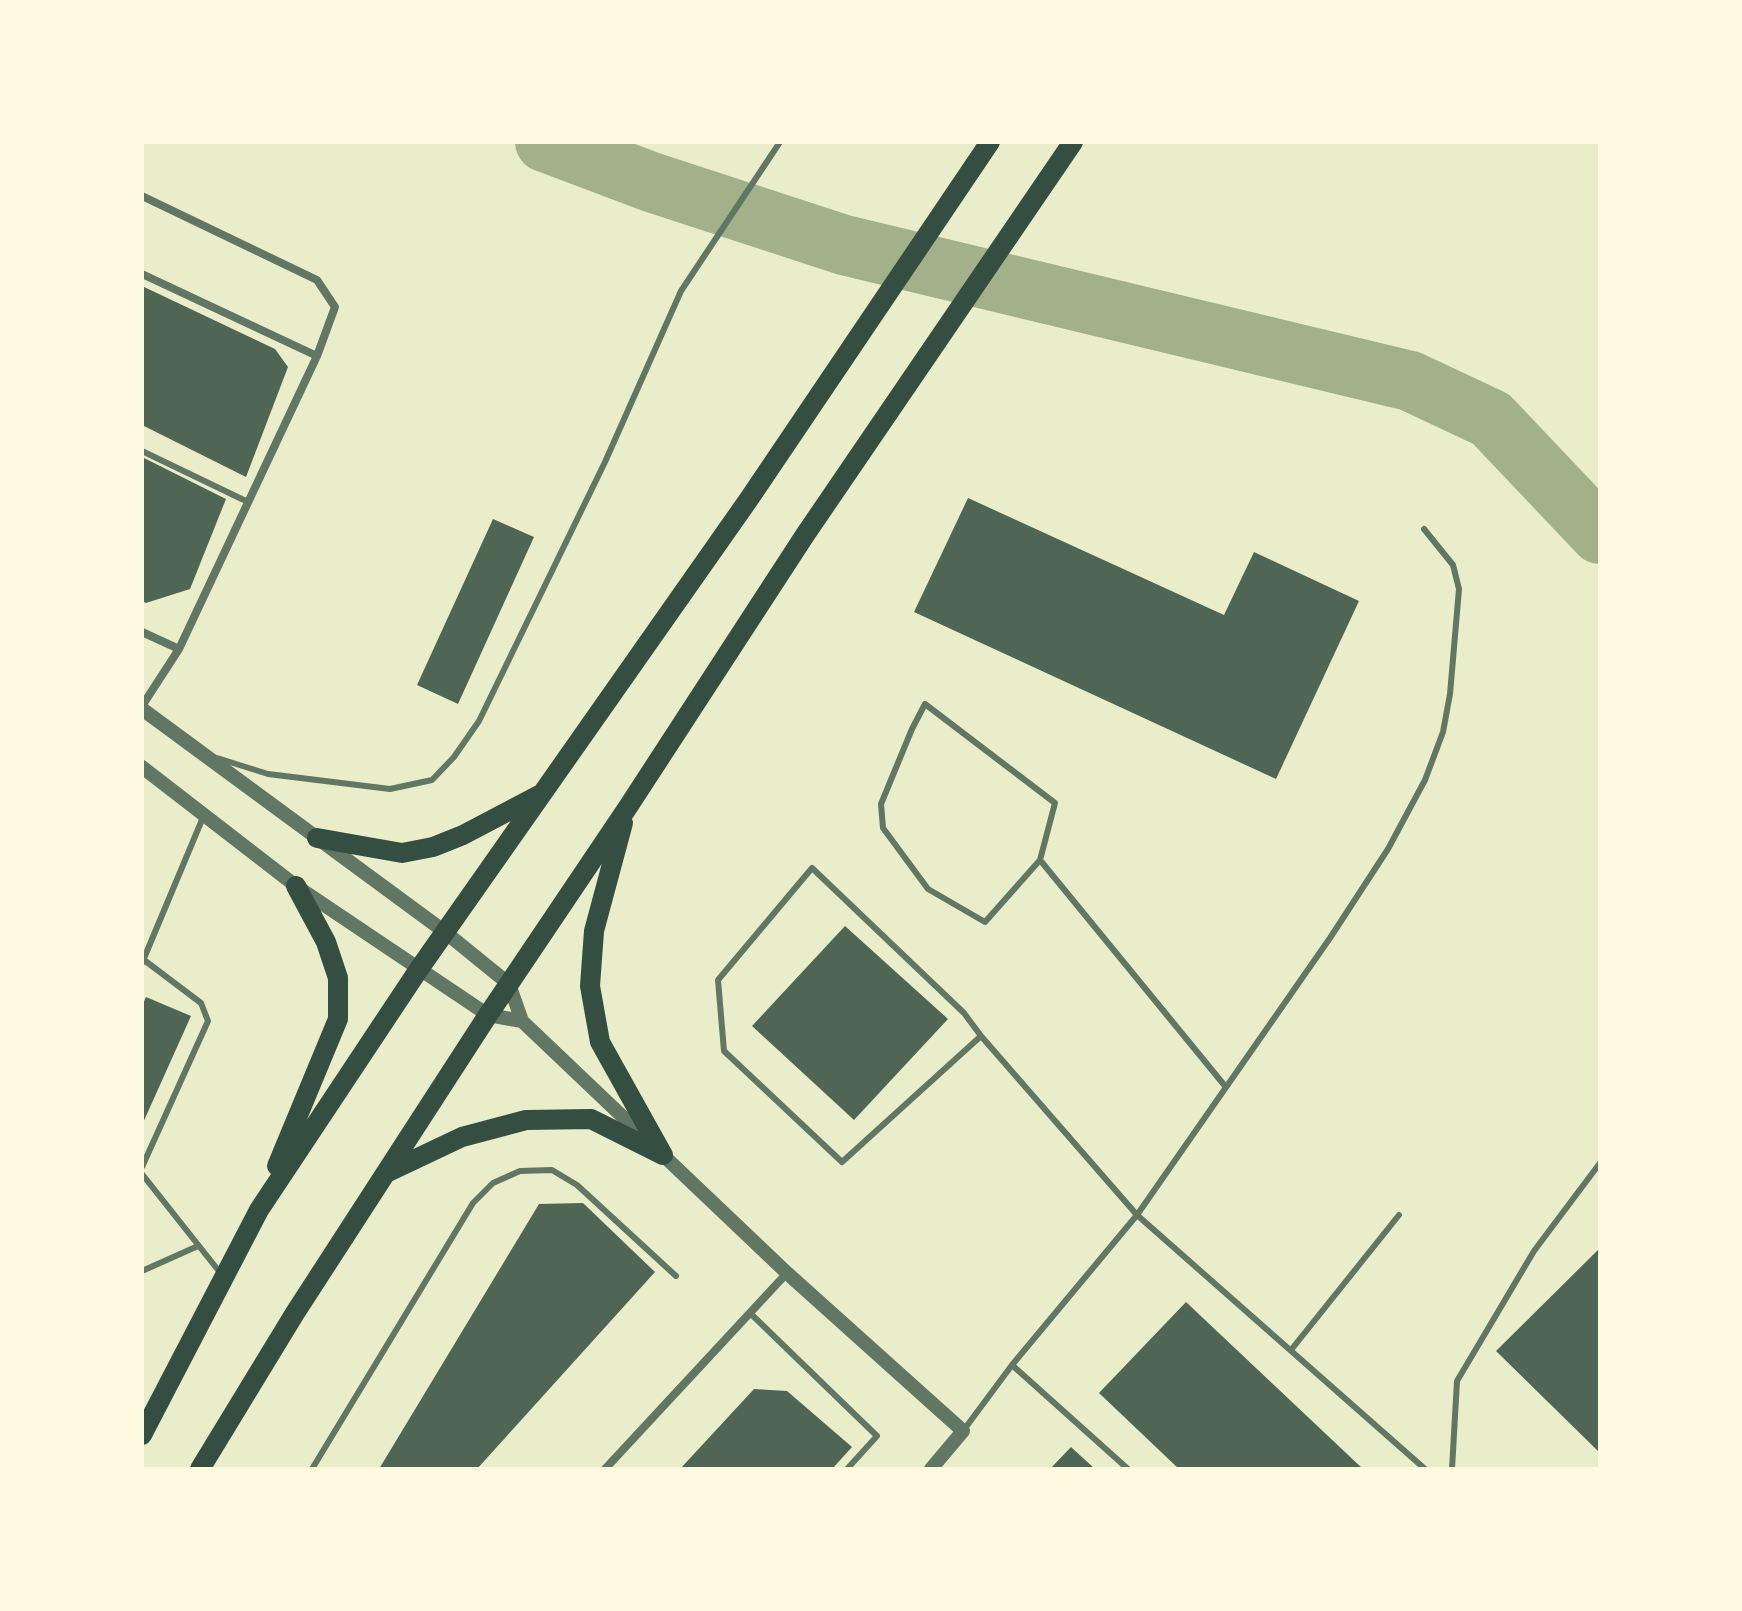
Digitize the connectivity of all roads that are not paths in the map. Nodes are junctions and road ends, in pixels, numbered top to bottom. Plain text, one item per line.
1 (780, 142) edge
2 (990, 142) edge
3 (1073, 142) edge
4 (142, 196) edge
5 (142, 274) edge
6 (317, 356) junction
7 (142, 451) edge
8 (248, 502) junction
9 (1424, 529) dead end
10 (142, 632) edge
11 (179, 649) junction
12 (142, 707) edge
13 (202, 753) junction
14 (142, 767) edge
15 (543, 794) junction
16 (628, 807) junction
17 (205, 814) junction
18 (317, 838) junction
19 (1040, 860) junction
20 (296, 886) junction
21 (445, 932) junction
22 (143, 961) edge
23 (419, 969) junction
24 (509, 984) junction
25 (488, 1015) junction
26 (522, 1021) junction
27 (981, 1036) junction
28 (1225, 1086) junction
29 (663, 1155) junction
30 (1600, 1163) edge
31 (142, 1167) edge
32 (385, 1173) junction
33 (142, 1174) edge
34 (259, 1210) junction
35 (1137, 1215) junction
36 (1399, 1215) dead end
37 (198, 1246) junction
38 (142, 1271) edge
39 (787, 1273) junction
40 (676, 1276) dead end
41 (225, 1277) junction
42 (750, 1313) junction
43 (1291, 1350) junction
44 (1012, 1365) junction
45 (963, 1431) junction
46 (142, 1435) edge
47 (200, 1469) edge
48 (312, 1469) edge
49 (605, 1469) edge
50 (847, 1469) edge
51 (931, 1469) edge
52 (1128, 1469) edge
53 (1425, 1469) edge
54 (1452, 1469) edge

1 - 13 lane
2 - 15 main road
3 - 16 main road
4 - 6 street
5 - 6 street
6 - 8 street
7 - 8 lane
8 - 11 street
9 - 28 lane
10 - 11 street
11 - 12 street
12 - 13 street
13 - 18 street
14 - 17 street
15 - 18 main road
15 - 21 main road
16 - 24 main road
16 - 29 main road
17 - 20 street
17 - 22 lane
18 - 21 street
19 - 19 lane
19 - 28 lane
20 - 23 street
20 - 34 main road
21 - 23 main road
21 - 24 street
22 - 31 lane
23 - 25 street
23 - 34 main road
24 - 25 main road
24 - 26 street
25 - 26 street
25 - 32 main road
26 - 29 street
27 - 27 lane
27 - 35 lane
28 - 35 lane
29 - 32 main road
29 - 39 street
30 - 54 lane
32 - 47 main road
33 - 37 lane
34 - 41 main road
35 - 43 lane
35 - 44 lane
36 - 43 lane
37 - 38 lane
37 - 41 lane
39 - 42 street
39 - 45 street
40 - 48 lane
41 - 46 main road
42 - 49 street
42 - 50 lane
43 - 53 lane
44 - 45 lane
44 - 52 lane
45 - 51 street

